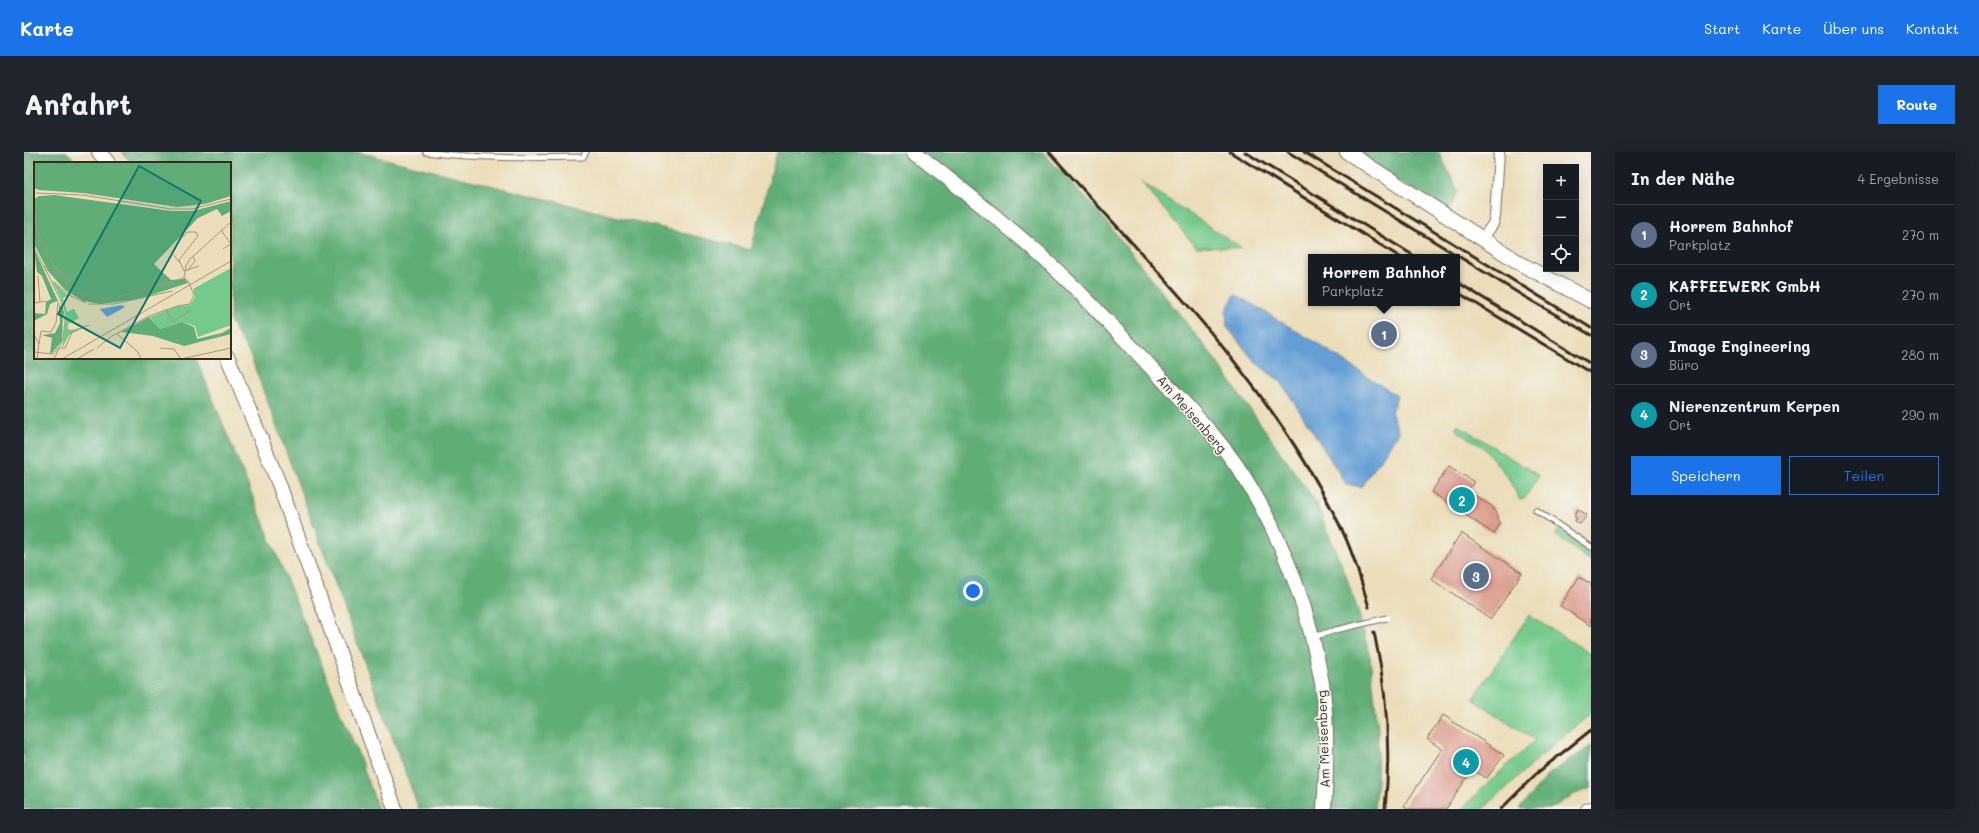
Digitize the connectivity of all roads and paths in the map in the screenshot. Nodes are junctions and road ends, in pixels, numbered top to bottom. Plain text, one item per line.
1 (99, 152) edge
2 (426, 152) edge
3 (586, 152) edge
4 (916, 152) edge
5 (1347, 152) edge
6 (1499, 152) edge
7 (107, 162) edge
8 (1483, 238) junction
9 (1591, 301) edge
10 (228, 359) edge
11 (1536, 510) dead end
12 (1591, 547) edge
13 (1387, 618) dead end
14 (1312, 637) junction
15 (1591, 807) edge
16 (395, 809) edge
17 (1324, 809) edge
18 (1586, 809) edge

1 - 7 street
2 - 3 lane
4 - 14 street, Am Meisenberg
5 - 8 street
6 - 8 street
8 - 9 street
10 - 16 street
11 - 12 lane
13 - 14 lane, bridge
14 - 17 street, Am Meisenberg
15 - 18 street

